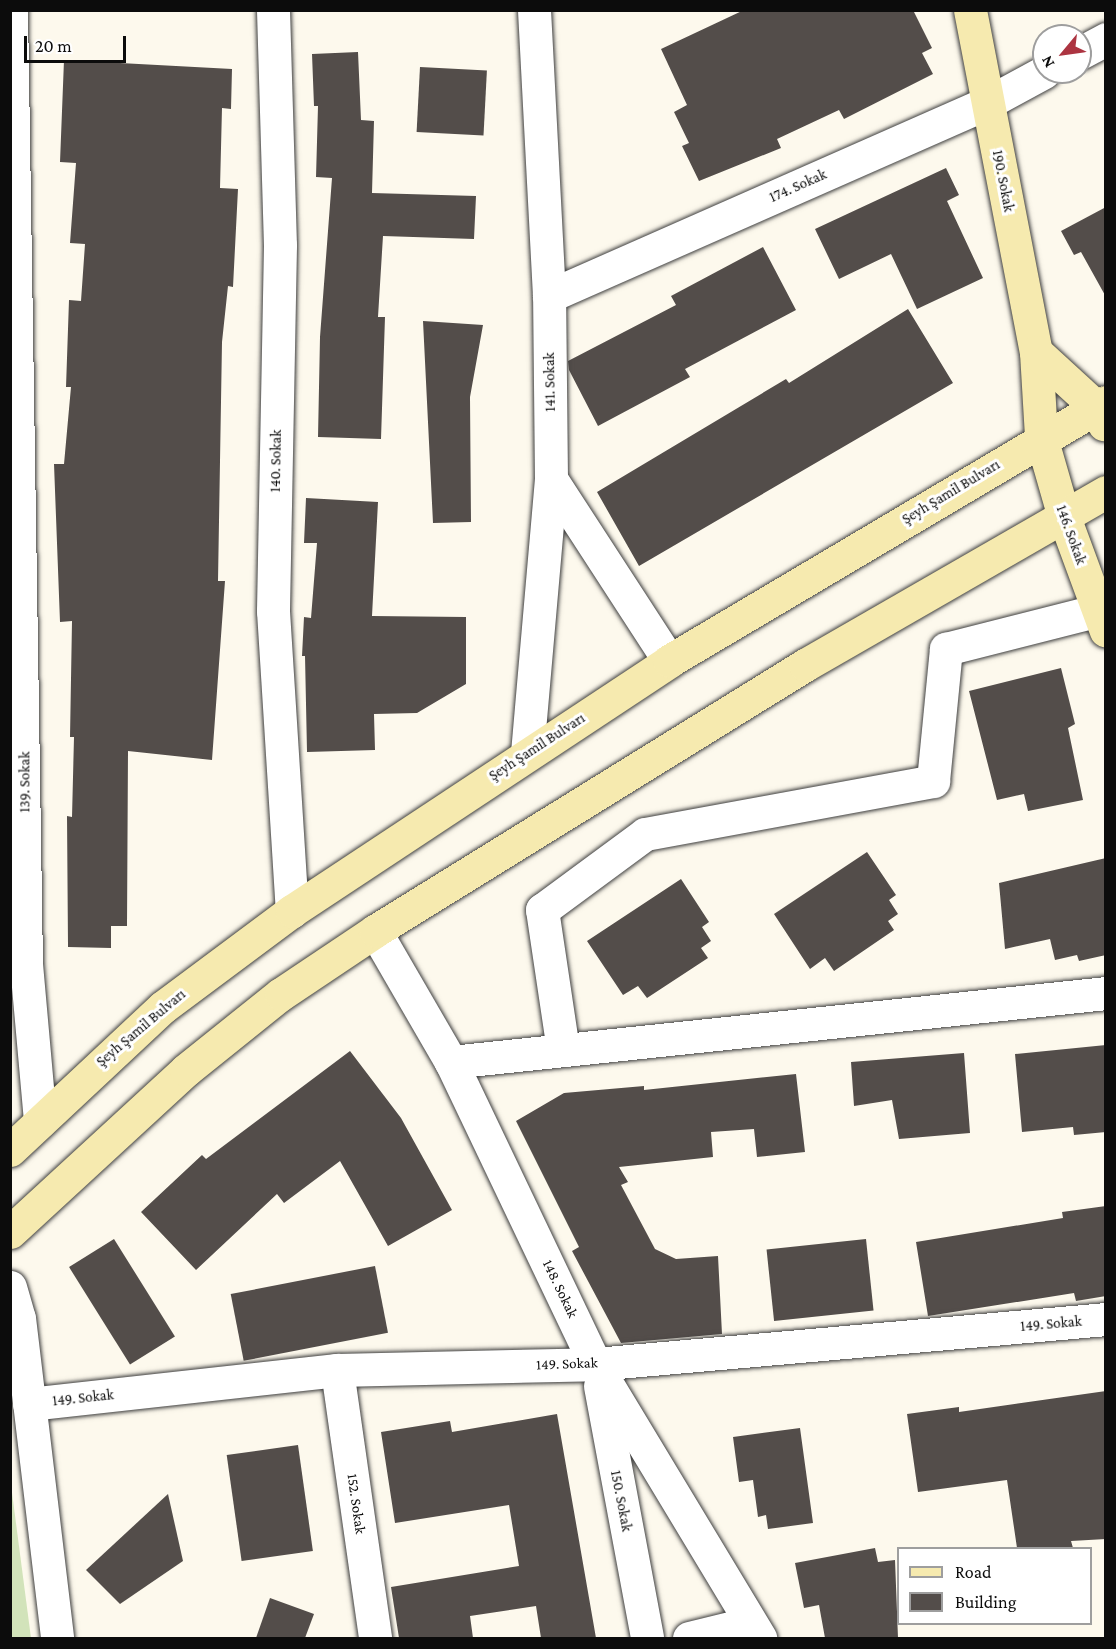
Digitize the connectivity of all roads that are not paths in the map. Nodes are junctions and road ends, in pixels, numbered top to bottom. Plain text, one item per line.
1 (11, 10) edge
2 (273, 10) edge
3 (534, 10) edge
4 (970, 10) edge
5 (1106, 39) edge
6 (1092, 46) edge
7 (1032, 79) edge
8 (987, 103) junction
9 (549, 296) junction
10 (14, 316) edge
11 (1036, 352) junction
12 (1102, 412) edge
13 (1041, 437) junction
14 (551, 479) junction
15 (1106, 492) edge
16 (1064, 517) junction
17 (1102, 620) edge
18 (17, 649) edge
19 (669, 661) junction
20 (527, 753) junction
21 (292, 911) junction
22 (375, 931) junction
23 (18, 965) edge
24 (1106, 993) edge
25 (563, 1050) junction
26 (451, 1062) junction
27 (40, 1121) junction
28 (10, 1150) edge
29 (10, 1232) edge
30 (10, 1287) edge
31 (1106, 1319) edge
32 (595, 1364) junction
33 (337, 1370) junction
34 (29, 1404) junction
35 (755, 1631) edge
36 (57, 1638) edge
37 (375, 1638) edge
38 (647, 1638) edge
39 (688, 1638) edge

1 - 10 street, 139. Sokak
2 - 21 street, 140. Sokak
3 - 9 street, 141. Sokak
4 - 8 main road, 190. Sokak
5 - 6 street
7 - 8 street, 174. Sokak
8 - 9 street, 174. Sokak
8 - 11 main road, 190. Sokak
9 - 14 street, 141. Sokak
10 - 18 street, 139. Sokak
11 - 12 main road
11 - 13 main road, 190. Sokak
12 - 13 main road, Şeyh Şamil Bulvarı
13 - 16 main road, 146. Sokak
13 - 19 main road, Şeyh Şamil Bulvarı
14 - 19 street
14 - 20 street, 141. Sokak
15 - 16 main road
16 - 17 main road, 146. Sokak
16 - 22 main road
17 - 25 street
18 - 23 street, 139. Sokak
19 - 20 main road, Şeyh Şamil Bulvarı
20 - 21 main road, Şeyh Şamil Bulvarı
21 - 27 main road, Şeyh Şamil Bulvarı
22 - 26 street, 148. Sokak
22 - 29 main road
23 - 27 street, 139. Sokak
24 - 25 street
25 - 26 street
26 - 32 street, 148. Sokak
27 - 28 main road, Şeyh Şamil Bulvarı
30 - 34 street
31 - 32 street, 149. Sokak
32 - 33 street, 149. Sokak
32 - 35 street, 148. Sokak
32 - 38 street, 150. Sokak
33 - 34 street, 149. Sokak
33 - 37 street, 152. Sokak
34 - 36 street
35 - 39 street

